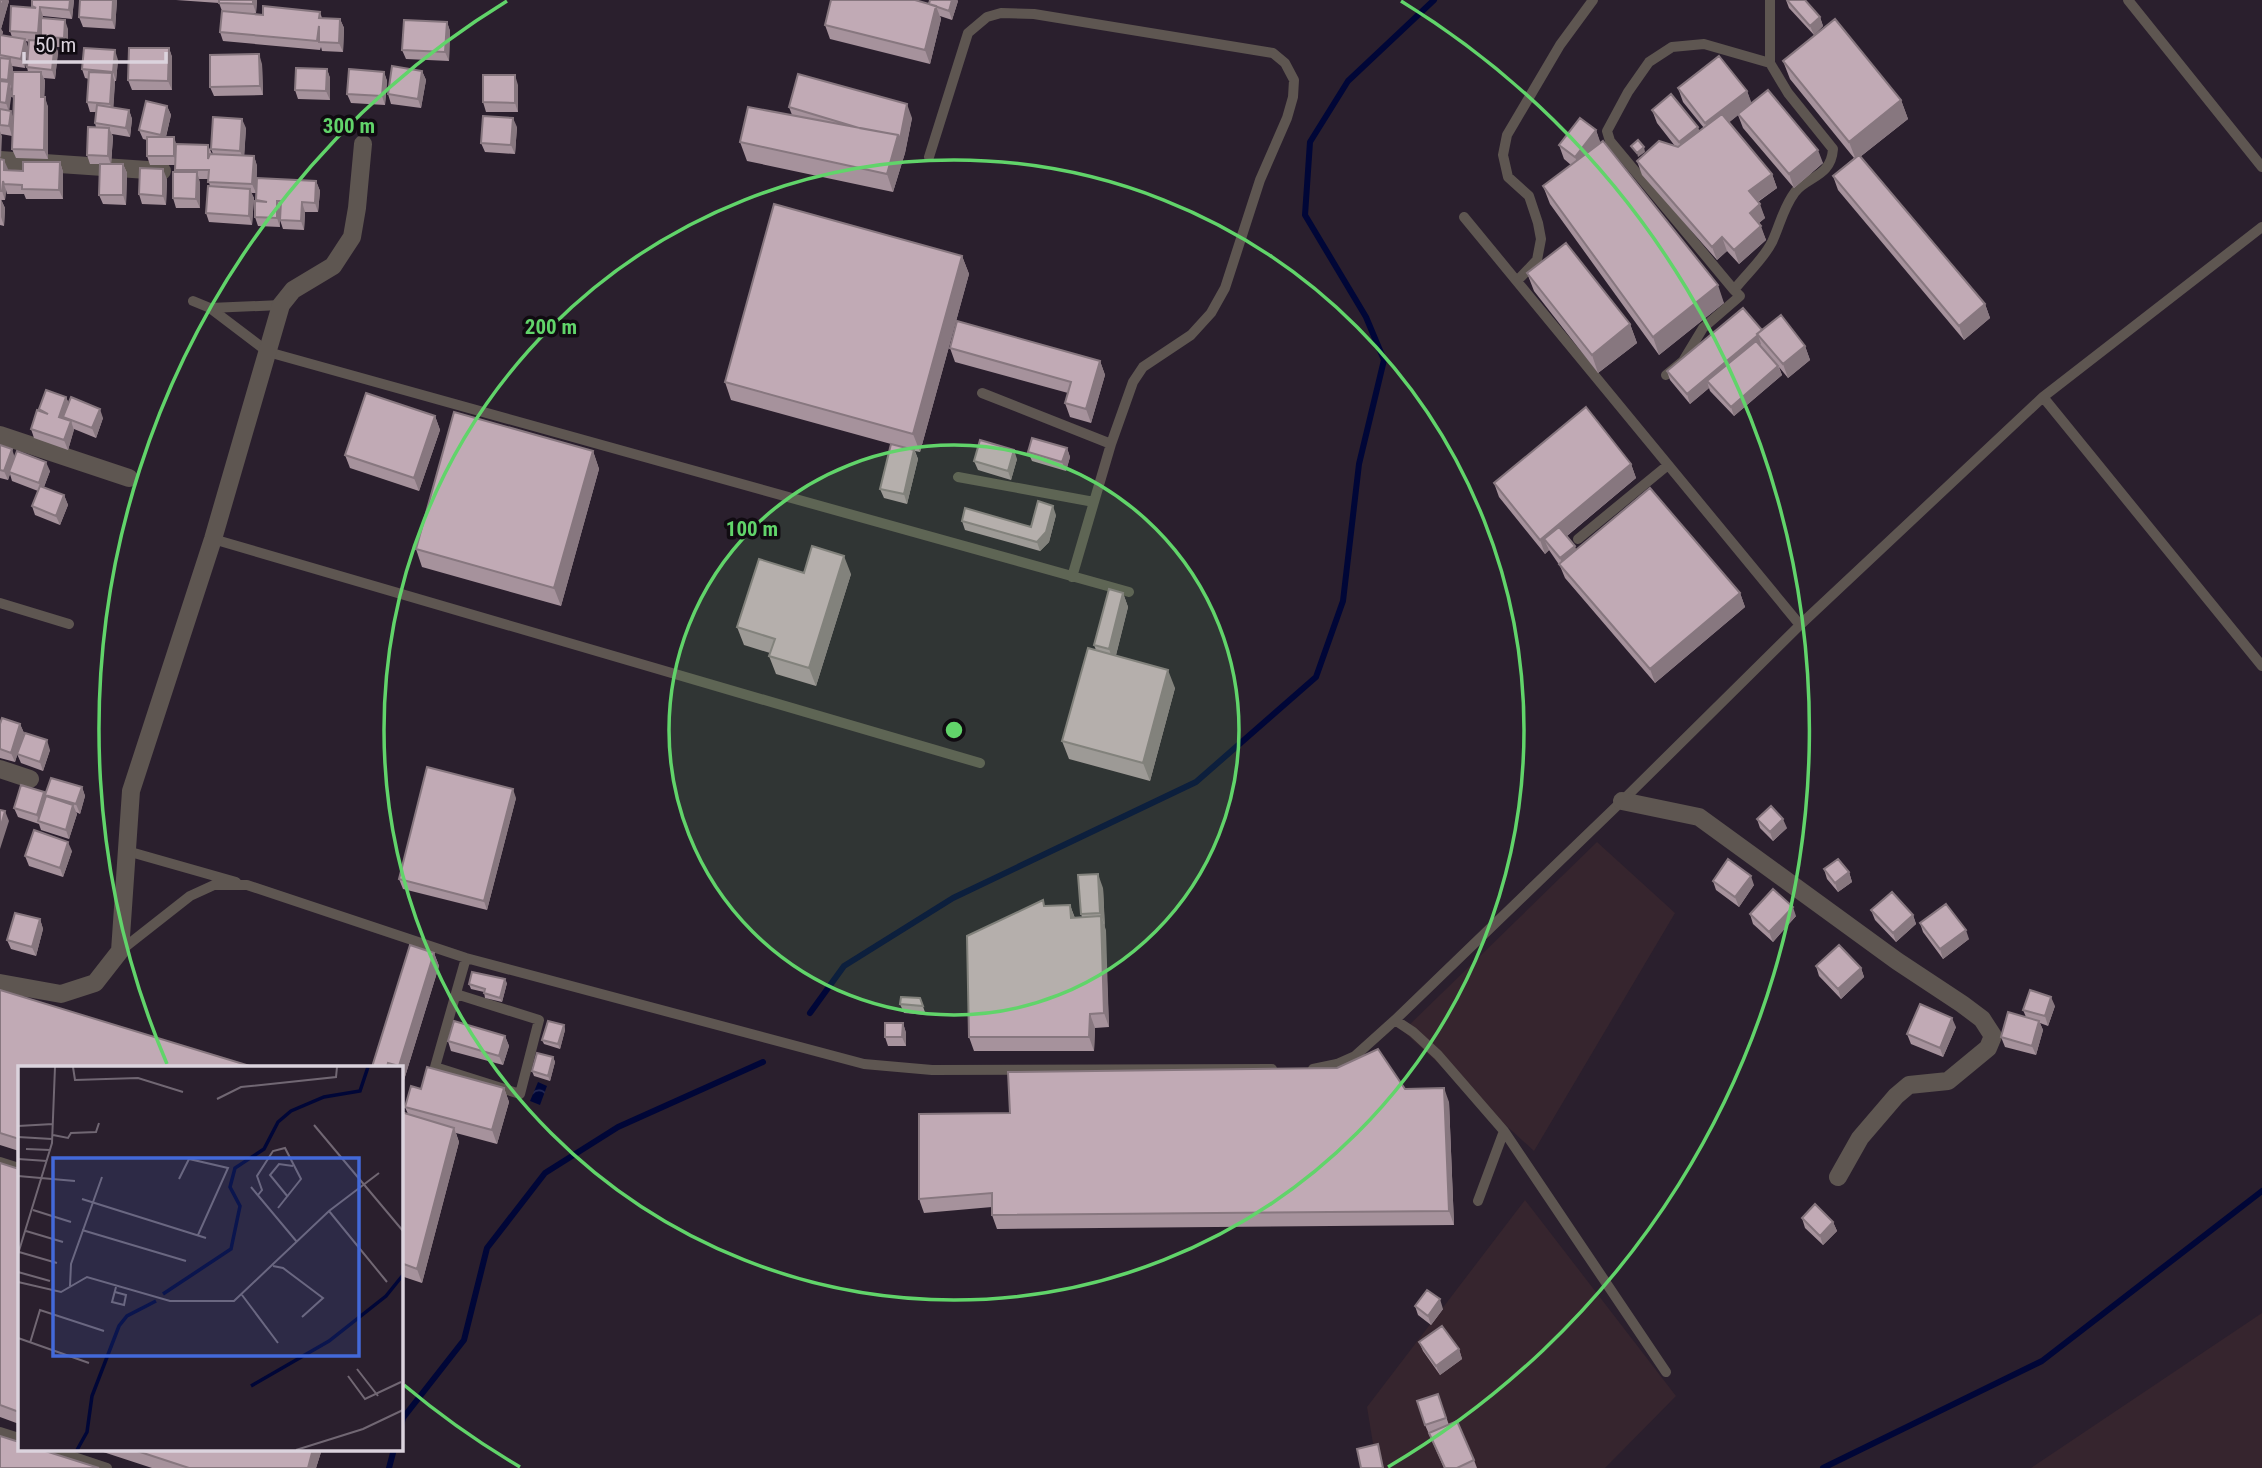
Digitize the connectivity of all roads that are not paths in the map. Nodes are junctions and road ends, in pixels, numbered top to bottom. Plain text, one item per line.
1 (1593, 0) edge
2 (1770, 0) edge
3 (2127, 0) edge
4 (1770, 64) junction
5 (363, 144) dead end
6 (929, 157) dead end
7 (0, 160) edge
8 (2262, 167) edge
9 (162, 171) edge
10 (1464, 217) dead end
11 (2262, 227) edge
12 (1517, 281) junction
13 (1734, 290) junction
14 (193, 300) dead end
15 (281, 305) junction
16 (209, 308) junction
17 (268, 352) junction
18 (1666, 374) edge
19 (982, 393) dead end
20 (2043, 397) junction
21 (0, 435) edge
22 (1111, 444) junction
23 (1668, 465) junction
24 (958, 477) dead end
25 (129, 478) dead end
26 (1094, 502) junction
27 (213, 539) junction
28 (1578, 539) dead end
29 (1072, 577) junction
30 (1129, 592) dead end
31 (0, 603) edge
32 (69, 624) dead end
33 (1800, 625) junction
34 (2262, 666) edge
35 (981, 763) dead end
36 (0, 769) edge
37 (30, 779) dead end
38 (1622, 801) junction
39 (127, 851) junction
40 (247, 885) junction
41 (120, 951) junction
42 (466, 958) junction
43 (0, 983) edge
44 (456, 994) junction
45 (1395, 1020) junction
46 (1280, 1069) edge
47 (1307, 1069) edge
48 (1504, 1131) junction
49 (0, 1162) edge
50 (18, 1168) edge
51 (1838, 1177) dead end
52 (1478, 1201) dead end
53 (1666, 1372) dead end
54 (0, 1432) edge
55 (18, 1438) edge
56 (53, 1450) edge
57 (107, 1468) edge

1 - 12 lane
2 - 4 lane
3 - 8 lane
4 - 13 lane
4 - 13 lane
5 - 15 street
6 - 22 lane
7 - 9 street
10 - 12 lane
11 - 20 lane
12 - 23 lane
13 - 18 lane
14 - 16 lane
15 - 16 lane
15 - 17 street
16 - 17 lane
17 - 27 street
17 - 29 lane
19 - 22 lane
20 - 33 lane
20 - 34 lane
21 - 25 street
22 - 26 lane
23 - 28 lane
23 - 33 lane
24 - 26 lane
26 - 29 lane
27 - 35 lane
27 - 39 street
29 - 30 lane
31 - 32 lane
33 - 38 lane
36 - 37 street
38 - 45 lane
38 - 51 street
39 - 40 lane
39 - 41 street
40 - 41 lane
40 - 42 lane
41 - 43 street
42 - 44 lane
42 - 46 lane
44 - 44 lane
45 - 47 lane
45 - 48 lane
48 - 52 lane
48 - 53 lane
49 - 50 lane
54 - 55 lane
56 - 57 lane

